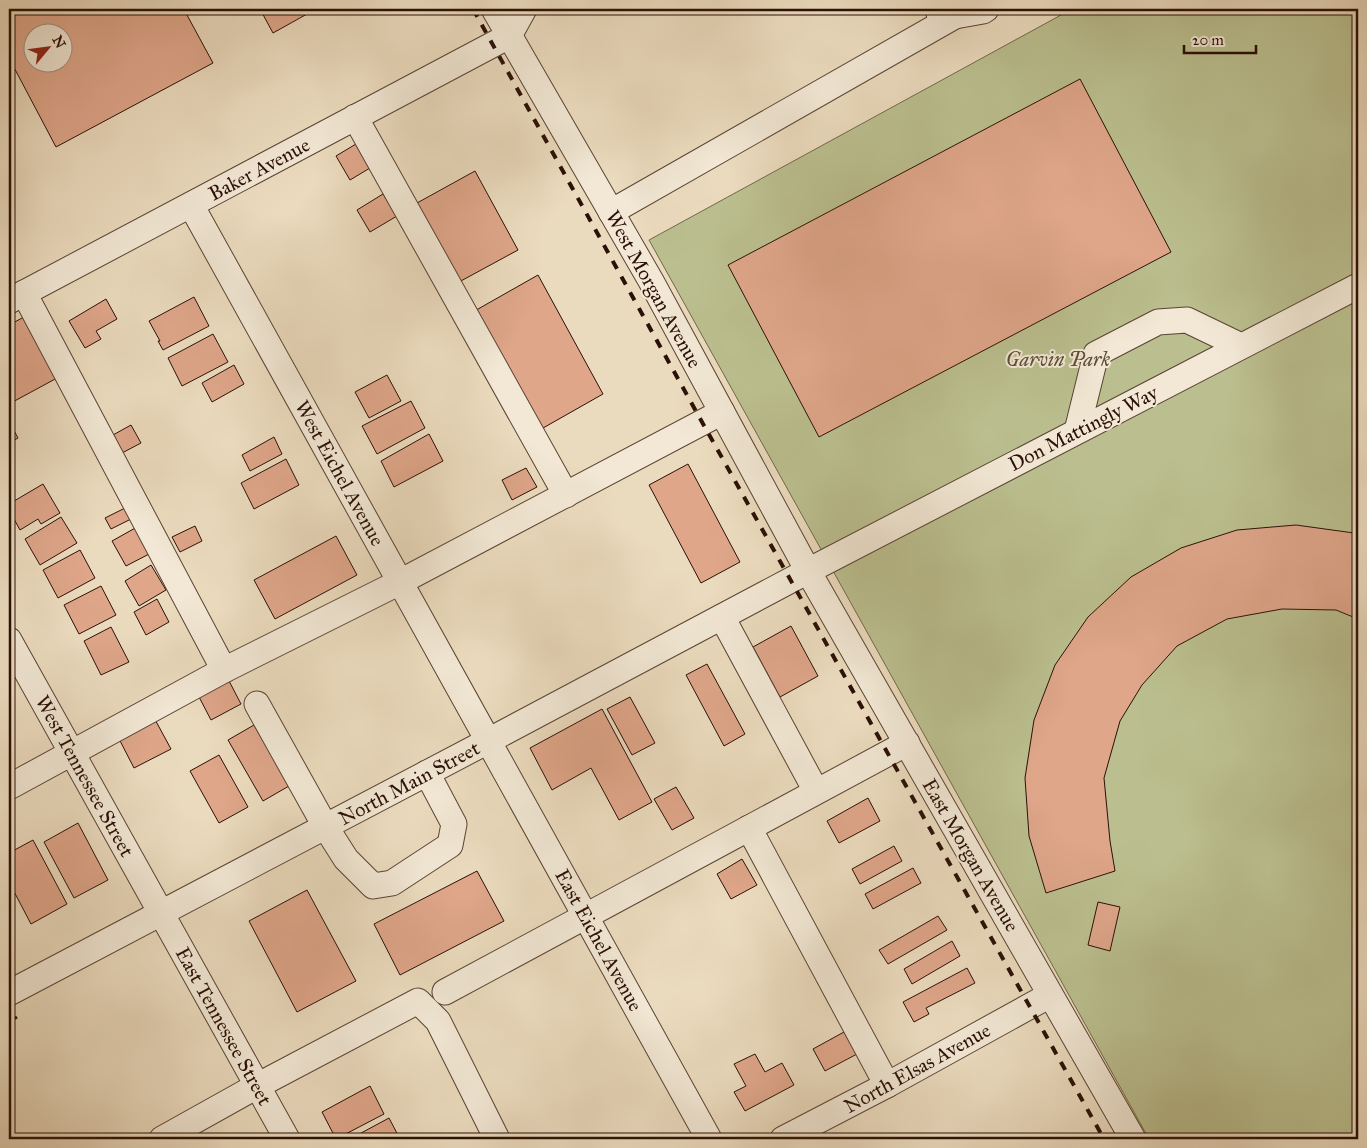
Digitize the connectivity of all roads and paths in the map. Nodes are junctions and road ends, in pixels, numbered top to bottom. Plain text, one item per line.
1 (494, 9) edge
2 (524, 9) edge
3 (986, 9) edge
4 (946, 12) edge
5 (509, 36) junction
6 (355, 118) junction
7 (191, 205) junction
8 (610, 212) junction
9 (1358, 286) edge
10 (16, 297) edge
11 (1240, 346) junction
12 (722, 412) junction
13 (1078, 431) junction
14 (566, 495) junction
15 (808, 571) junction
16 (400, 582) junction
17 (722, 617) junction
18 (9, 640) edge
19 (224, 670) junction
20 (257, 704) dead end
21 (488, 741) junction
22 (907, 743) junction
23 (72, 752) junction
24 (427, 773) junction
25 (9, 787) edge
26 (816, 791) junction
27 (325, 826) junction
28 (749, 828) junction
29 (160, 913) junction
30 (586, 917) junction
31 (445, 992) dead end
32 (9, 993) edge
33 (1050, 995) junction
34 (887, 1085) junction
35 (257, 1086) junction
36 (162, 1139) edge
37 (287, 1139) edge
38 (497, 1139) edge
39 (709, 1139) edge
40 (783, 1139) edge
41 (1133, 1139) edge

1 - 5 street, West Morgan Avenue
2 - 5 street
3 - 4 street
4 - 8 street
5 - 6 street, Baker Avenue
5 - 8 street, West Morgan Avenue
6 - 7 street, Baker Avenue
6 - 14 street
7 - 10 street, Baker Avenue
7 - 16 street, West Eichel Avenue
8 - 12 street, West Morgan Avenue
9 - 11 street, Don Mattingly Way
10 - 19 street
11 - 13 street, Don Mattingly Way
11 - 13 street
12 - 14 street
12 - 15 street, West Morgan Avenue
13 - 15 street, Don Mattingly Way
14 - 16 street
15 - 17 street, North Main Street
15 - 22 street, East Morgan Avenue
16 - 19 street
16 - 21 street, West Eichel Avenue
17 - 21 street, North Main Street
17 - 26 street
18 - 23 street, West Tennessee Street
19 - 23 street
20 - 27 street
21 - 24 street, North Main Street
21 - 30 street, East Eichel Avenue
22 - 26 street
22 - 33 street, East Morgan Avenue
23 - 25 street
23 - 29 street, West Tennessee Street
24 - 27 street, North Main Street
24 - 27 street
26 - 28 street
27 - 29 street, North Main Street
28 - 30 street
28 - 34 street
29 - 32 street, North Main Street
29 - 35 street, East Tennessee Street
30 - 31 street
30 - 39 street, East Eichel Avenue
33 - 34 street, North Elsas Avenue
33 - 41 street, East Morgan Avenue
34 - 40 street, North Elsas Avenue
35 - 36 street
35 - 37 street, East Tennessee Street
35 - 38 street

